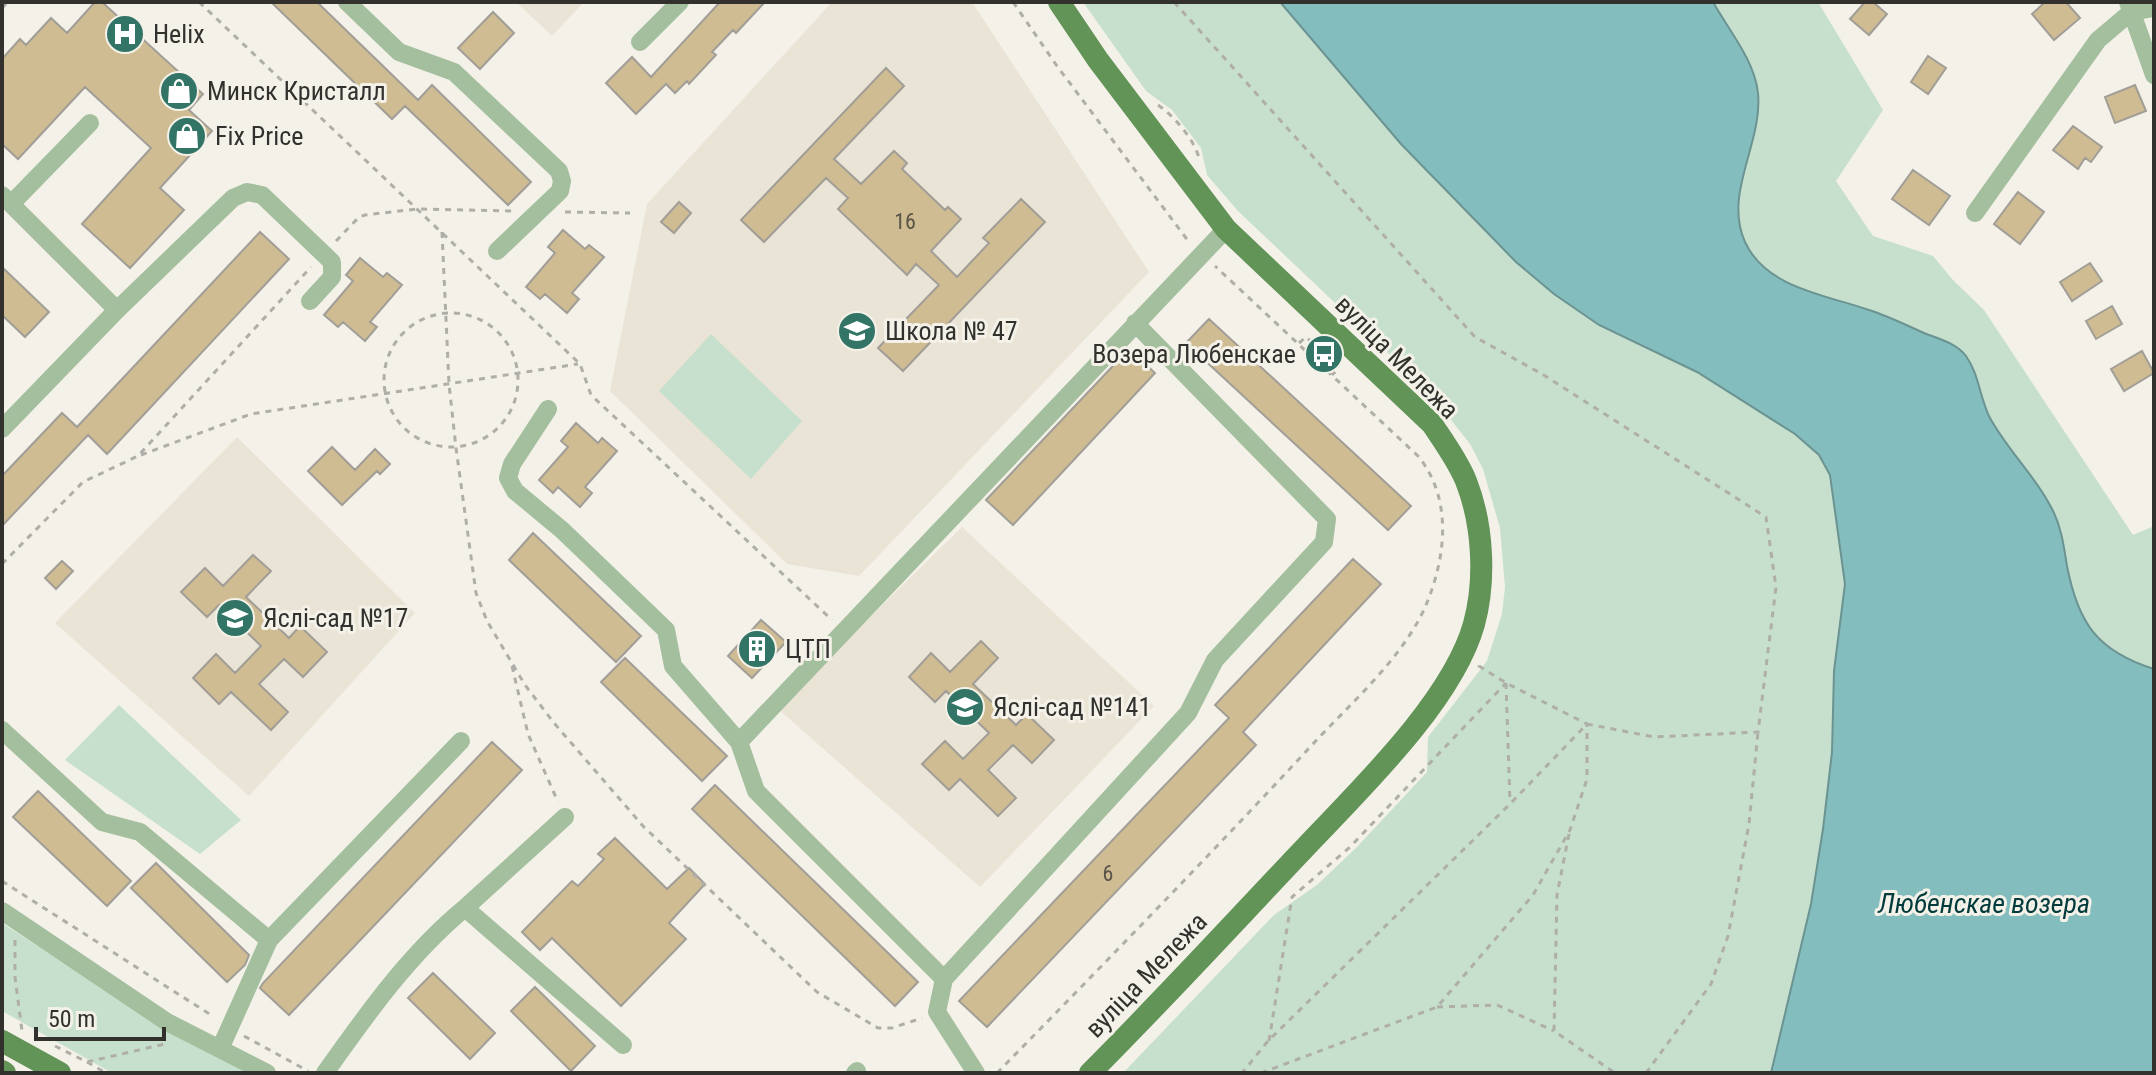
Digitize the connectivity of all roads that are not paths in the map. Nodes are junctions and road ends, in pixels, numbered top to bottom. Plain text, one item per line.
1 (347, 2) edge
2 (680, 2) edge
3 (1059, 2) edge
4 (2129, 7) edge
5 (2154, 8) edge
6 (640, 42) dead end
7 (2154, 75) edge
8 (90, 123) dead end
9 (6, 200) edge
10 (1975, 213) dead end
11 (1226, 229) junction
12 (497, 251) dead end
13 (310, 301) dead end
14 (117, 310) junction
15 (1135, 323) junction
16 (548, 409) dead end
17 (2, 429) edge
18 (2, 730) edge
19 (461, 741) dead end
20 (739, 742) junction
21 (565, 817) road end
22 (465, 908) junction
23 (8, 916) edge
24 (269, 940) junction
25 (944, 979) junction
26 (7, 1032) edge
27 (623, 1045) dead end
28 (220, 1049) junction
29 (60, 1073) edge
30 (267, 1073) edge
31 (325, 1073) edge
32 (976, 1073) edge
33 (1090, 1073) edge

1 - 12 street
2 - 6 street
3 - 11 main road, вуліца Мележа
4 - 5 street
4 - 7 street
4 - 10 street
8 - 9 street
9 - 14 street
11 - 15 street
11 - 33 main road, вуліца Мележа
13 - 14 street
14 - 17 street
15 - 20 street
15 - 25 street
16 - 20 street
18 - 24 street
19 - 24 street
20 - 25 street
21 - 22 street
22 - 27 street
22 - 31 street
23 - 28 street
24 - 28 street
25 - 32 street
26 - 29 main road
28 - 30 street

